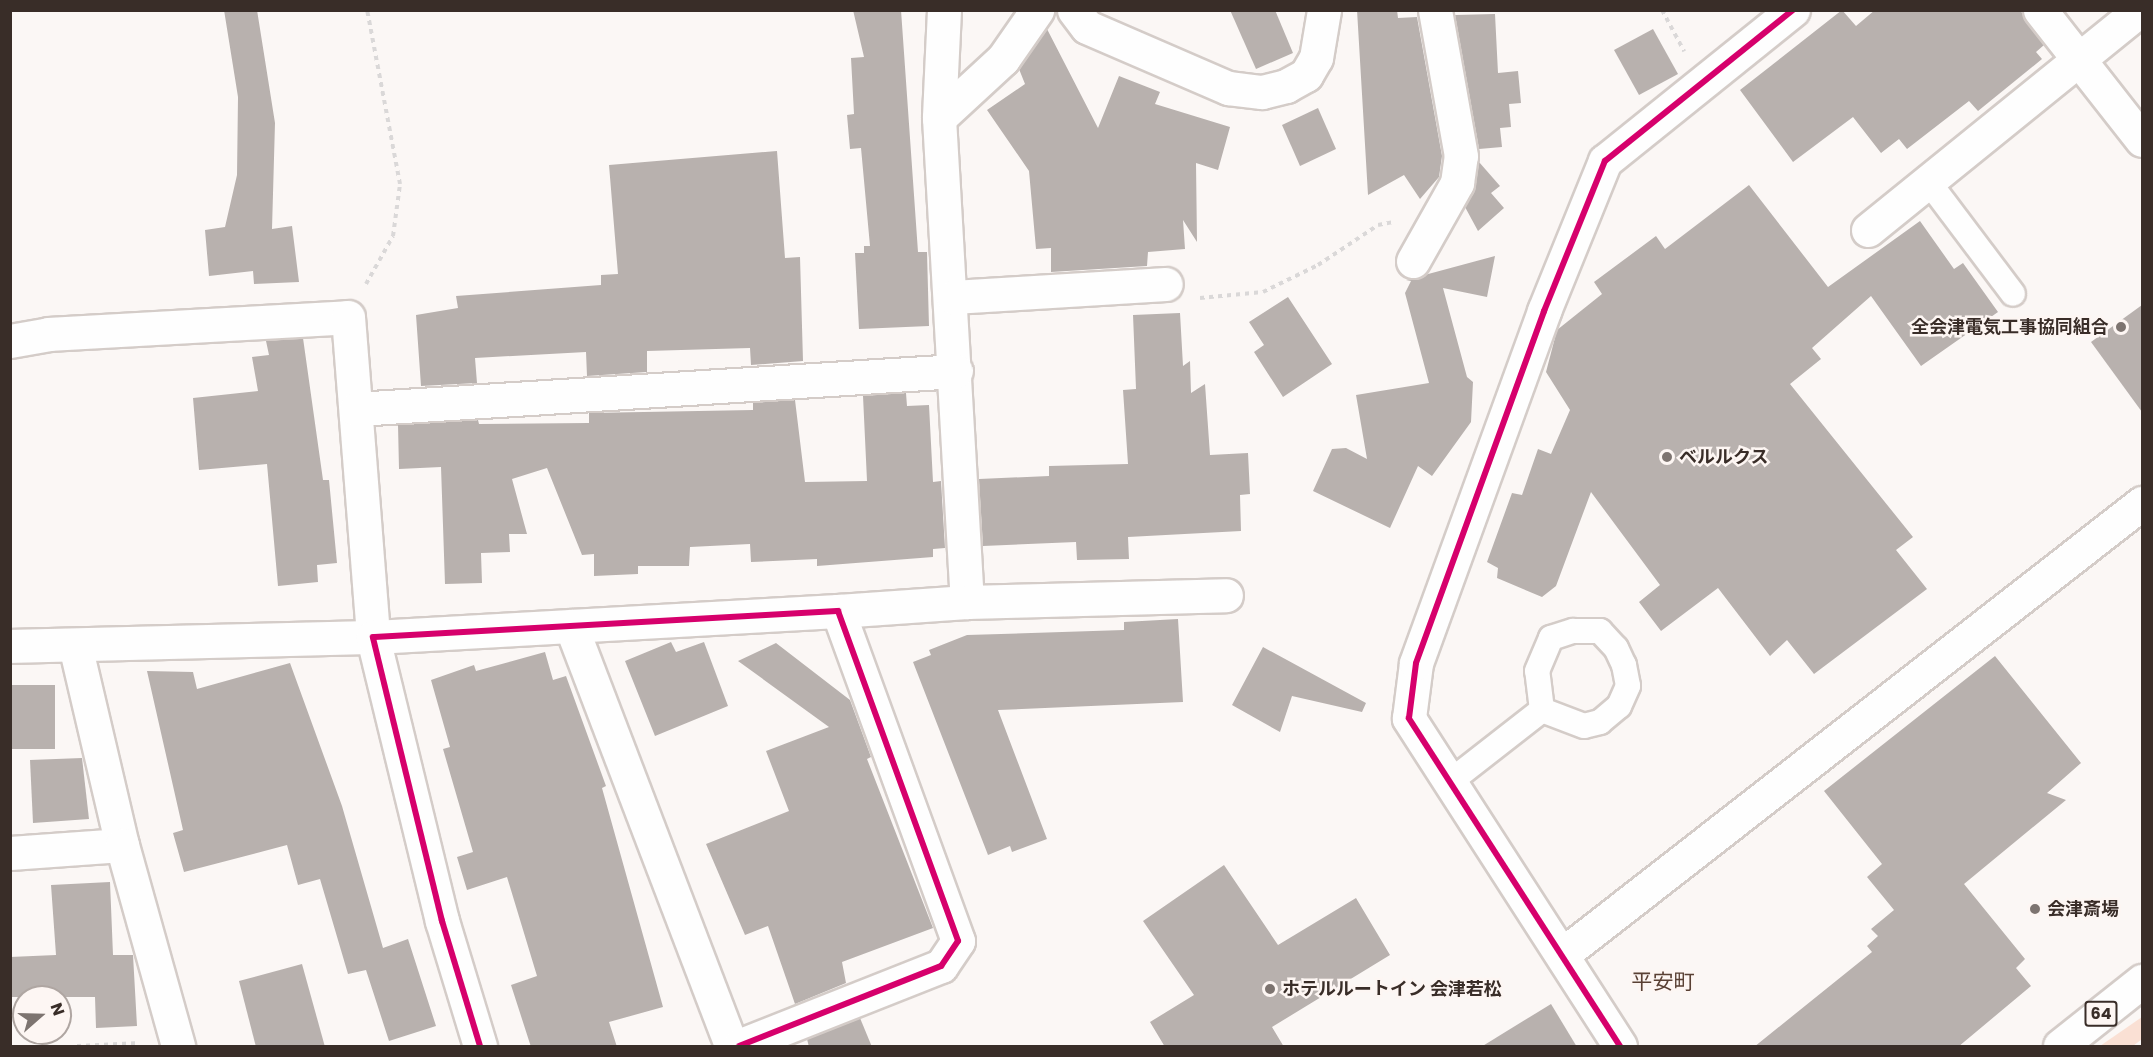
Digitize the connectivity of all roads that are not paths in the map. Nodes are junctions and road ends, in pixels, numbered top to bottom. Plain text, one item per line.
1 (944, 10) edge
2 (1037, 10) edge
3 (1074, 10) edge
4 (1324, 10) edge
5 (1435, 10) edge
6 (1793, 10) edge
7 (2040, 10) edge
8 (2140, 10) edge
9 (2078, 59) junction
10 (939, 118) junction
11 (2142, 140) edge
12 (1928, 181) junction
13 (1868, 230) dead end
14 (1413, 261) dead end
15 (1166, 284) road end
16 (2013, 294) dead end
17 (953, 297) junction
18 (10, 341) edge
19 (956, 371) junction
20 (356, 409) junction
21 (2142, 503) edge
22 (1226, 595) dead end
23 (967, 602) junction
24 (838, 612) junction
25 (571, 626) junction
26 (373, 637) junction
27 (75, 645) junction
28 (10, 646) edge
29 (1542, 710) dead end
30 (1451, 781) junction
31 (122, 845) junction
32 (10, 853) edge
33 (1563, 954) junction
34 (2142, 981) edge
35 (178, 1044) edge
36 (480, 1047) edge
37 (731, 1047) edge
38 (739, 1047) edge
39 (1620, 1047) edge
40 (2060, 1047) edge

1 - 10 street
2 - 10 street
3 - 4 street
5 - 14 street
6 - 30 street
7 - 9 street
8 - 9 street
9 - 11 street
9 - 12 street
10 - 17 street
12 - 13 street
12 - 16 lane
15 - 17 street
17 - 19 street
18 - 20 street
19 - 20 street
19 - 23 street
20 - 26 street
21 - 33 street
22 - 23 street
23 - 24 street
24 - 25 street
24 - 38 street
25 - 26 street
25 - 37 street
26 - 27 street
26 - 36 street
27 - 28 street
27 - 31 street
29 - 30 lane
30 - 33 street
31 - 32 street
31 - 35 street
33 - 39 street
34 - 40 street, 64

